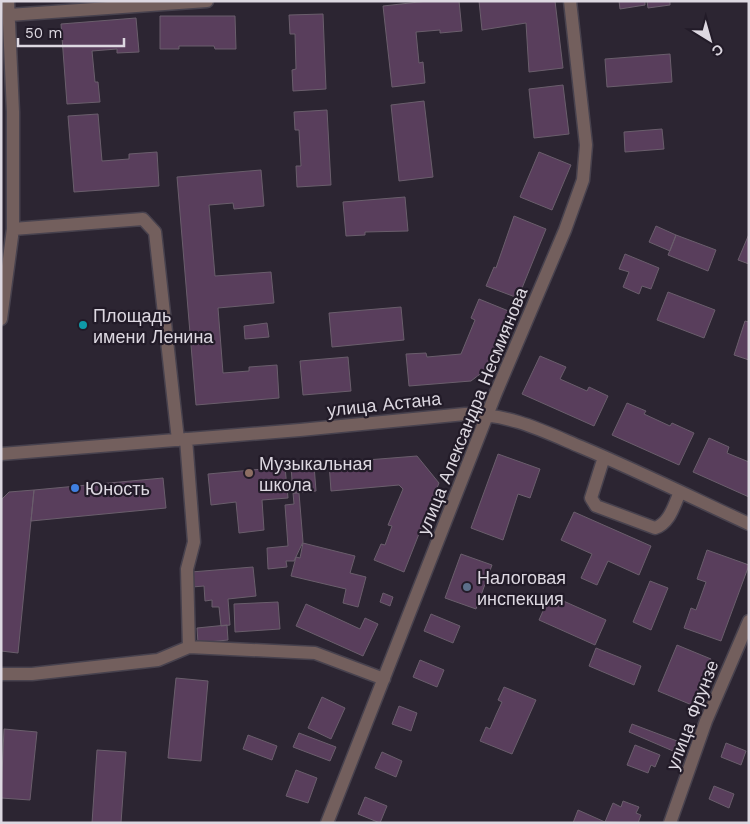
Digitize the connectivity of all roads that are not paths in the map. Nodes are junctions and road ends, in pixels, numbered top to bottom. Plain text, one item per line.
1 (8, 1) edge
2 (207, 1) edge
3 (570, 1) edge
4 (9, 15) junction
5 (13, 229) junction
6 (1, 319) edge
7 (489, 414) junction
8 (182, 439) junction
9 (1, 454) edge
10 (604, 456) junction
11 (680, 492) junction
12 (749, 524) edge
13 (749, 621) edge
14 (189, 647) junction
15 (1, 674) edge
16 (384, 679) junction
17 (327, 823) edge
18 (670, 823) edge

1 - 4 street
2 - 4 street
3 - 7 street, улица Александра Несмиянова
4 - 5 street
5 - 6 street
5 - 8 street
7 - 8 street, улица Астана
7 - 10 street, улица Астана
7 - 16 street, улица Александра Несмиянова
8 - 9 street, улица Астана
8 - 14 street
10 - 11 street, улица Астана
10 - 11 street
11 - 12 street, улица Астана
13 - 18 street, улица Фрунзе
14 - 15 street
14 - 16 street
16 - 17 street, улица Александра Несмиянова

